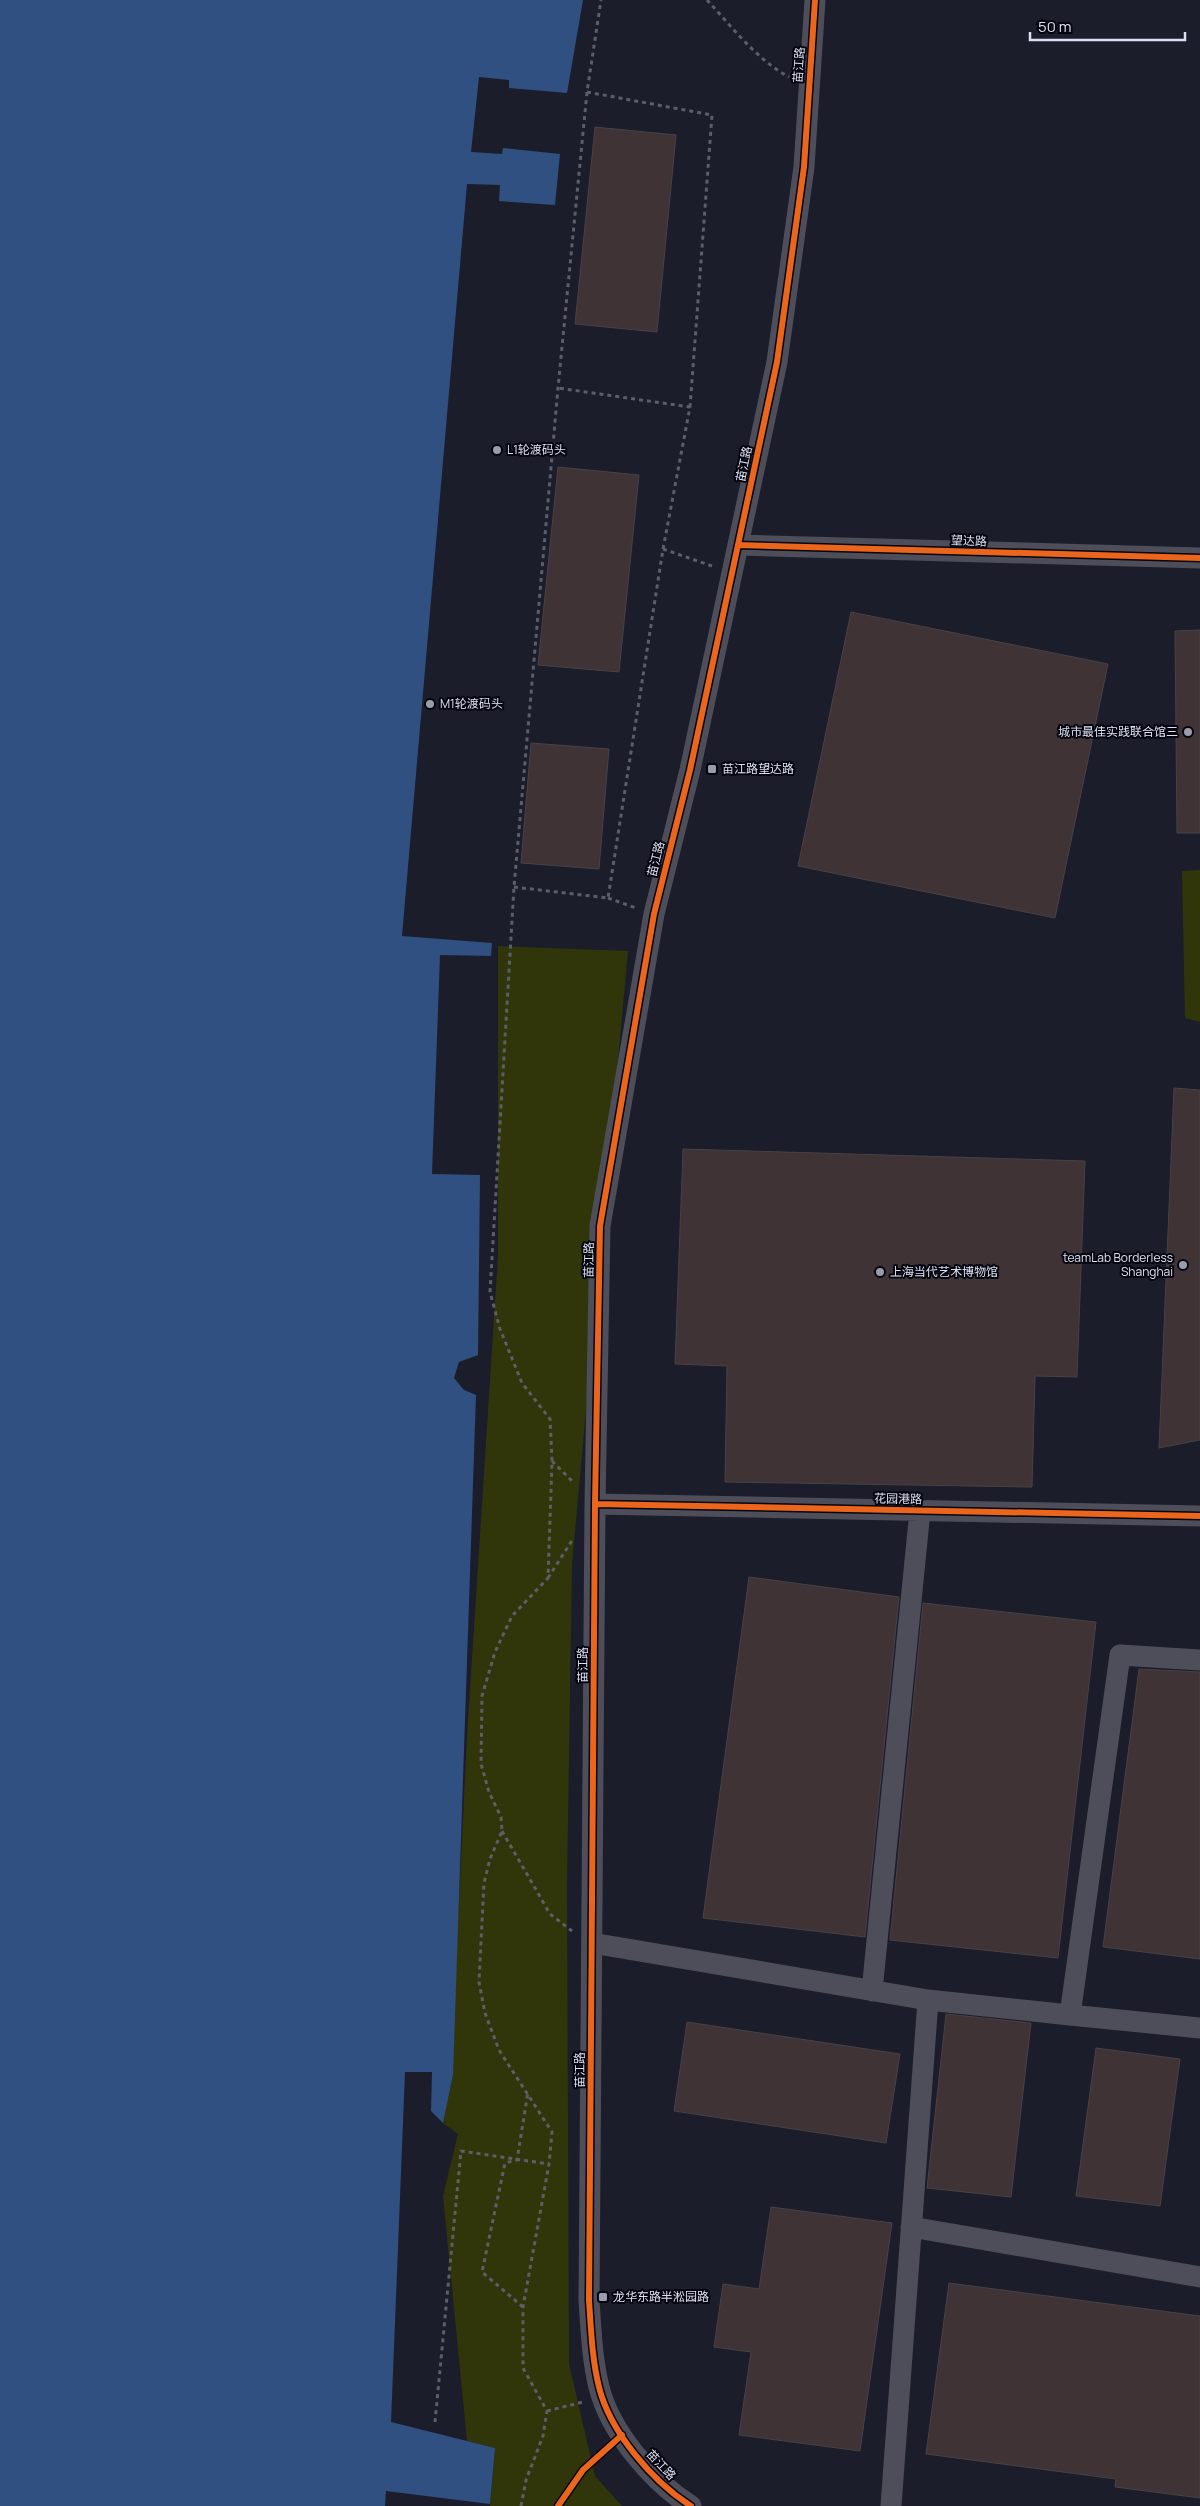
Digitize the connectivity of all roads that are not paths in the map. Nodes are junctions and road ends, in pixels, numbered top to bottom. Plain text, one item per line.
1 (815, 0) edge
2 (738, 546) junction
3 (1200, 558) edge
4 (595, 1504) junction
5 (920, 1511) junction
6 (1200, 1516) edge
7 (1200, 1660) edge
8 (592, 1943) junction
9 (872, 1991) junction
10 (928, 2000) junction
11 (1070, 2016) junction
12 (1200, 2028) edge
13 (911, 2227) junction
14 (1200, 2277) edge
15 (691, 2506) edge
16 (890, 2506) edge

1 - 2 street, 苗江路
2 - 3 street, 望达路
2 - 4 street, 苗江路
4 - 5 street, 花园港路
4 - 8 street, 苗江路
5 - 6 street, 花园港路
5 - 9 street
7 - 11 street
8 - 9 street
8 - 15 street, 苗江路
9 - 10 street
10 - 11 street
10 - 13 street
11 - 12 street
13 - 14 street
13 - 16 street

